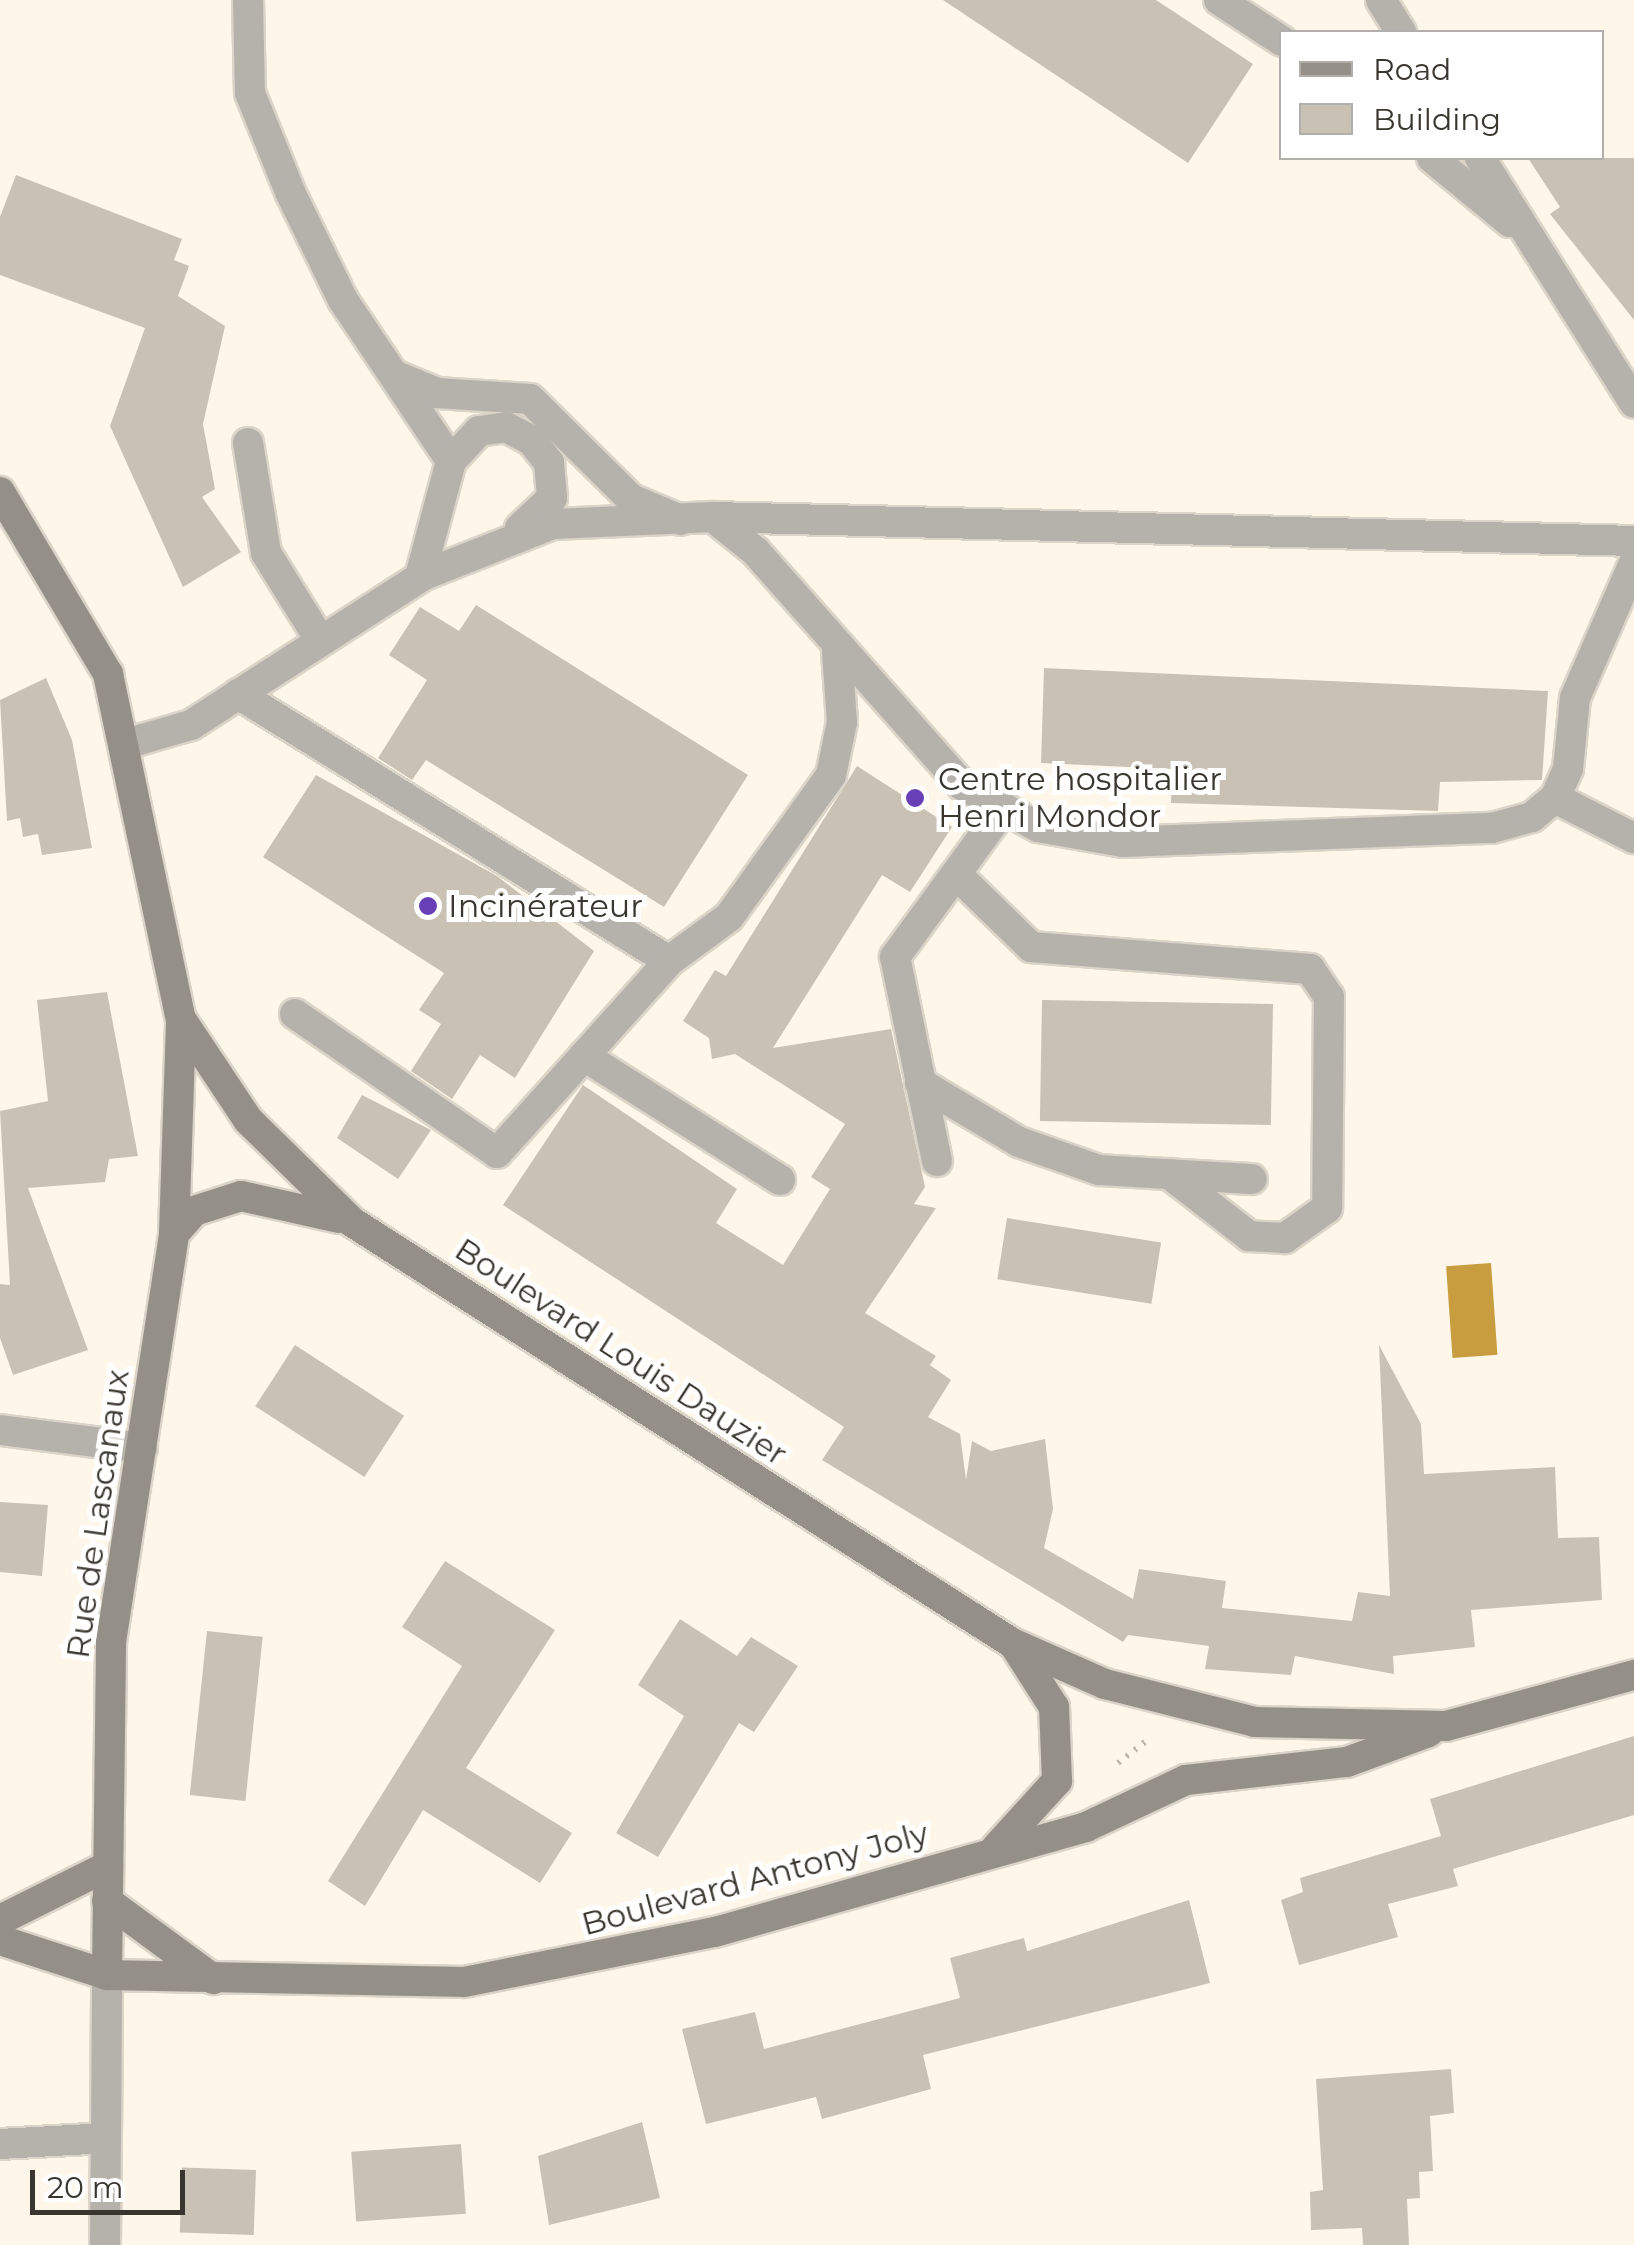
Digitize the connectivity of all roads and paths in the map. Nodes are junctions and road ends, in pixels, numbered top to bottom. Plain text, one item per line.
1 (248, 0) edge
2 (1218, 0) edge
3 (1381, 0) edge
4 (1400, 30) edge
5 (1279, 39) edge
6 (1434, 160) edge
7 (1481, 160) edge
8 (1532, 240) junction
9 (394, 375) junction
10 (1634, 403) edge
11 (248, 442) dead end
12 (451, 461) junction
13 (0, 492) edge
14 (699, 519) junction
15 (494, 540) junction
16 (1634, 541) edge
17 (1634, 563) edge
18 (420, 578) junction
19 (320, 640) junction
20 (837, 654) junction
21 (238, 694) junction
22 (129, 742) junction
23 (1556, 798) junction
24 (1004, 808) junction
25 (1634, 838) edge
26 (956, 874) junction
27 (670, 960) junction
28 (295, 1014) dead end
29 (182, 1019) junction
30 (584, 1056) junction
31 (920, 1082) junction
32 (937, 1161) dead end
33 (1169, 1174) junction
34 (1252, 1179) dead end
35 (780, 1180) dead end
36 (352, 1222) junction
37 (174, 1234) junction
38 (0, 1430) edge
39 (142, 1448) junction
40 (1012, 1643) junction
41 (1634, 1675) edge
42 (1446, 1726) junction
43 (1159, 1730) dead end
44 (1100, 1779) dead end
45 (994, 1850) junction
46 (108, 1866) junction
47 (107, 1901) junction
48 (0, 1920) edge
49 (0, 1940) edge
50 (107, 1975) junction
51 (218, 1982) junction
52 (106, 2138) junction
53 (0, 2144) edge
54 (105, 2245) edge

1 - 9 street
2 - 5 street
3 - 4 street
6 - 8 street
7 - 8 street
8 - 10 street
9 - 12 street
9 - 14 street
11 - 19 street
12 - 15 street
12 - 18 street
13 - 22 street, Boulevard Louis Dauzier
14 - 15 street
14 - 16 street
14 - 20 street
15 - 18 street
17 - 23 street
18 - 19 street
19 - 21 street
20 - 24 street
20 - 27 street
21 - 22 street
21 - 27 street
22 - 29 street, Boulevard Louis Dauzier
23 - 24 street
23 - 25 street
24 - 26 street
26 - 31 street
26 - 33 street
27 - 30 street
28 - 30 street
29 - 36 street, Boulevard Louis Dauzier
29 - 37 street, Rue de Lascanaux
30 - 35 street
31 - 32 street
31 - 33 street
33 - 34 street
36 - 37 street
36 - 40 street, Boulevard Louis Dauzier
37 - 39 street, Rue de Lascanaux
38 - 39 street
39 - 46 street, Rue de Lascanaux
40 - 42 street, Boulevard Louis Dauzier
40 - 45 street
41 - 42 street, Boulevard Louis Dauzier
42 - 45 street, Boulevard Antony Joly
43 - 44 path
45 - 51 street, Boulevard Antony Joly
46 - 47 street, Rue de Lascanaux
46 - 48 street
47 - 50 street, Rue de Lascanaux
47 - 51 street
49 - 50 street, Boulevard Antony Joly
50 - 51 street, Boulevard Antony Joly
50 - 52 street
52 - 53 street
52 - 54 street

